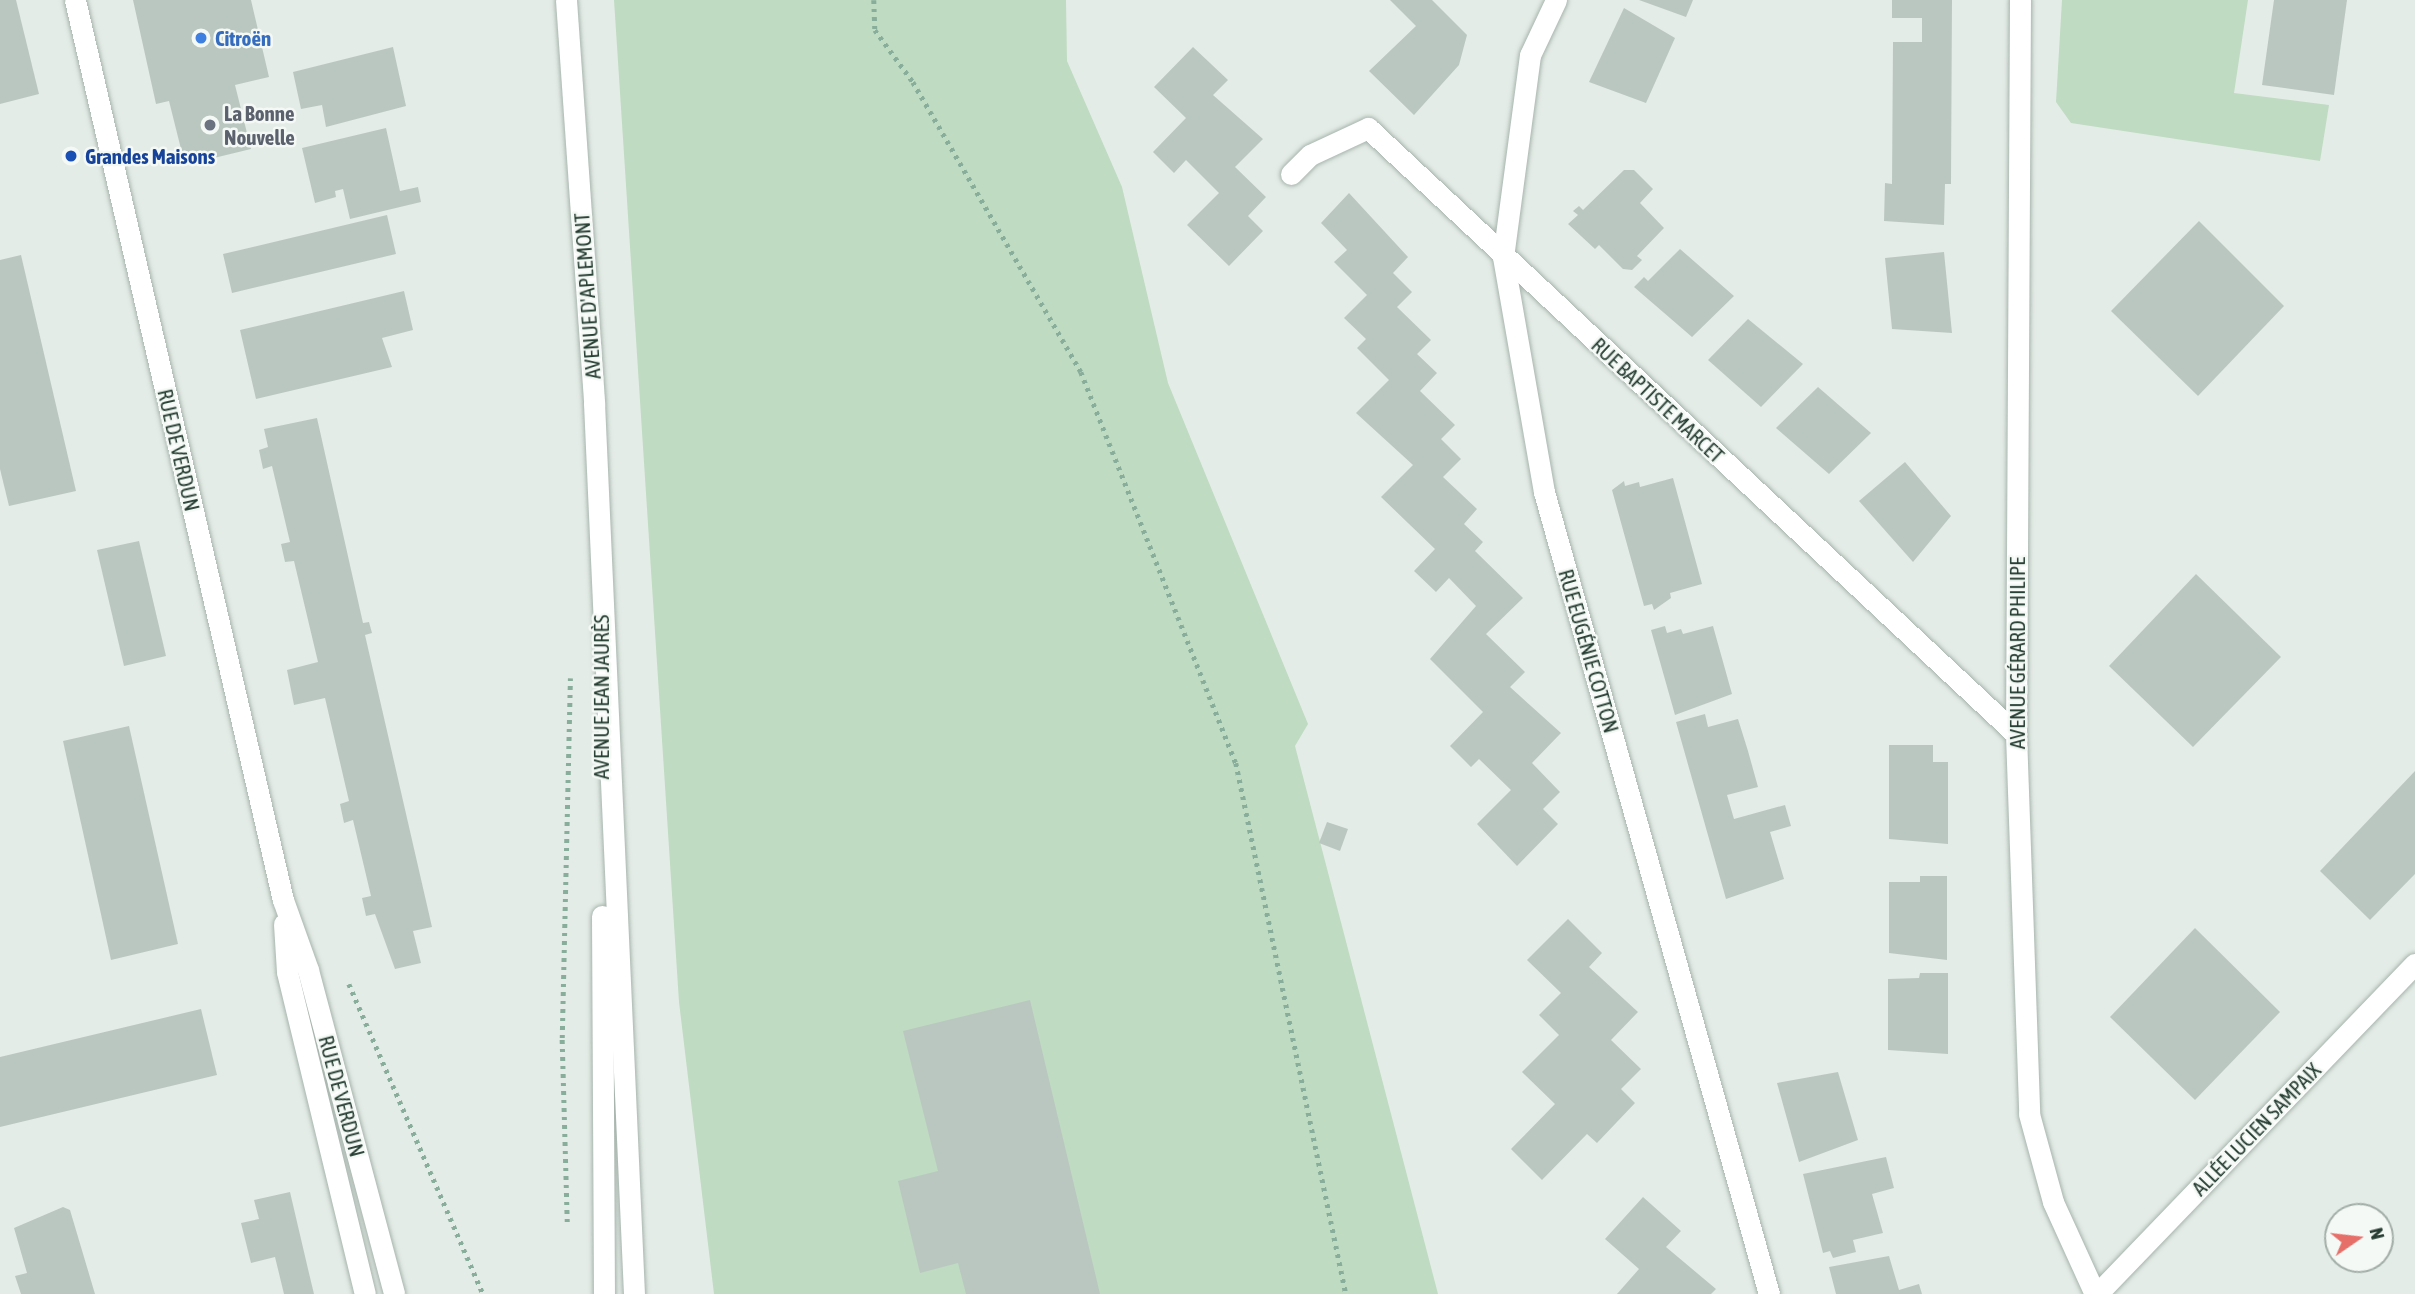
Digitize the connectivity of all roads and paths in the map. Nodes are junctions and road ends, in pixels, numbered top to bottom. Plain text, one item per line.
1 (75, 0) edge
2 (566, 0) edge
3 (874, 0) edge
4 (1556, 0) edge
5 (2020, 0) edge
6 (1291, 174) dead end
7 (1503, 257) junction
8 (601, 592) junction
9 (570, 674) dead end
10 (2016, 734) junction
11 (283, 901) junction
12 (2415, 964) edge
13 (308, 970) junction
14 (568, 1227) dead end
15 (365, 1294) edge
16 (394, 1294) edge
17 (483, 1294) edge
18 (604, 1294) edge
19 (634, 1294) edge
20 (1346, 1294) edge
21 (1769, 1294) edge
22 (2096, 1294) edge

1 - 11 street, RUE DE VERDUN
2 - 8 street, AVENUE D'APLEMONT
3 - 20 path
4 - 7 street, RUE EUGÉNIE COTTON
5 - 10 street, AVENUE GÉRARD PHILIPE
6 - 7 street, RUE BAPTISTE MARCET
7 - 10 street, RUE BAPTISTE MARCET
7 - 21 street, RUE EUGÉNIE COTTON
8 - 18 street, AVENUE JEAN JAURÈS
8 - 19 street, AVENUE JEAN JAURÈS
9 - 14 path
10 - 22 street, AVENUE GÉRARD PHILIPE
11 - 13 street, RUE DE VERDUN
11 - 15 street, RUE DE VERDUN
12 - 22 street, ALLÉE LUCIEN SAMPAIX
13 - 16 street, RUE DE VERDUN
13 - 17 path

